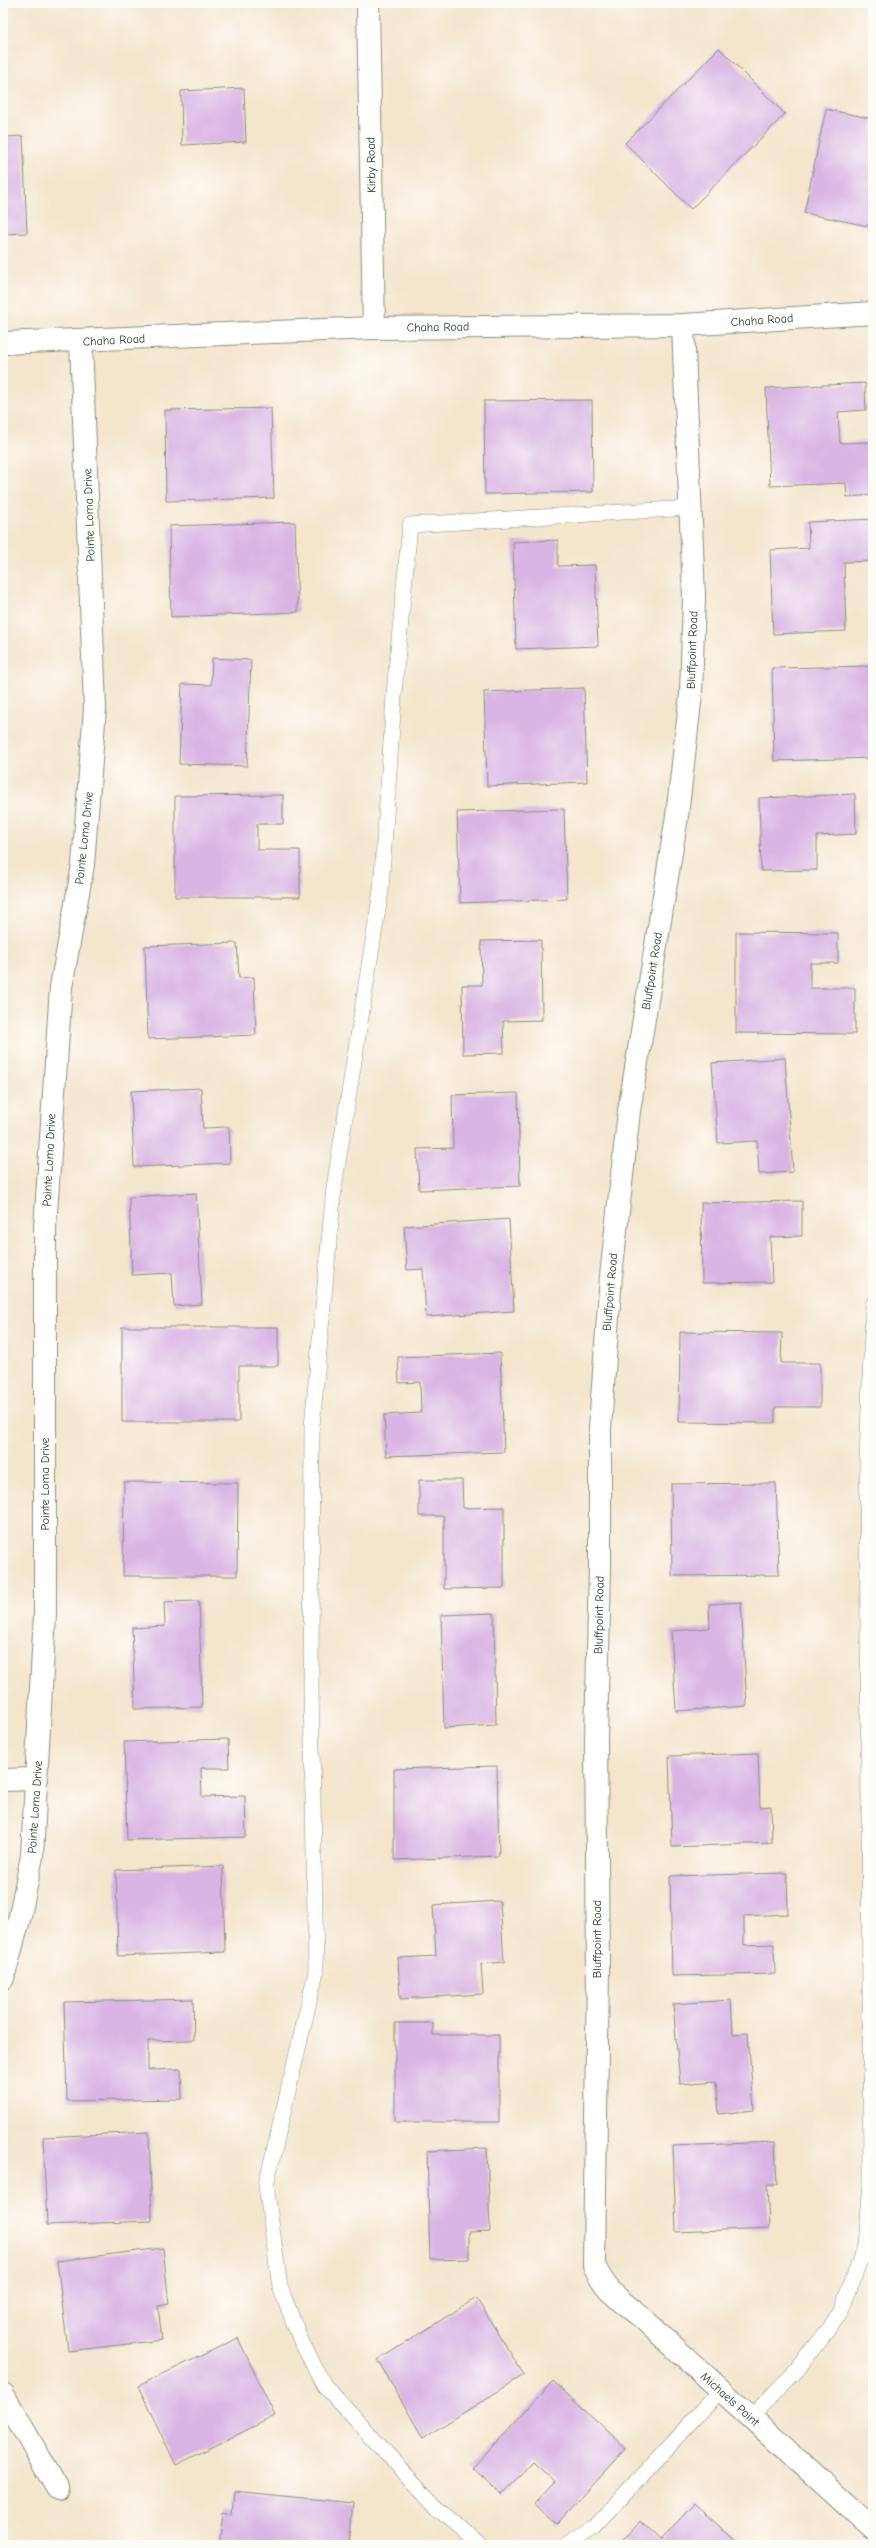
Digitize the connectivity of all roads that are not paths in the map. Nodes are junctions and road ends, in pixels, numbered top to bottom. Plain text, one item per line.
1 (368, 3) edge
2 (873, 313) edge
3 (683, 325) junction
4 (374, 328) junction
5 (81, 341) junction
6 (3, 343) edge
7 (690, 508) junction
8 (873, 1305) edge
9 (37, 1779) junction
10 (3, 1780) edge
11 (3, 1978) edge
12 (594, 2264) joint
13 (721, 2390) junction
14 (3, 2394) edge
15 (751, 2417) junction
16 (57, 2488) dead end
17 (873, 2528) edge
18 (478, 2545) edge
19 (568, 2545) edge

1 - 4 street, Kirby Road
2 - 3 street, Chaha Road
3 - 4 street, Chaha Road
3 - 7 street, Bluffpoint Road
4 - 5 street, Chaha Road
5 - 6 street, Chaha Road
5 - 9 street, Pointe Loma Drive
7 - 12 street, Bluffpoint Road
7 - 18 lane
8 - 15 lane
9 - 10 street
9 - 11 street, Pointe Loma Drive
12 - 13 street, Michaels Point
13 - 15 street, Michaels Point
13 - 19 lane
14 - 16 street
15 - 17 street, Michaels Point

